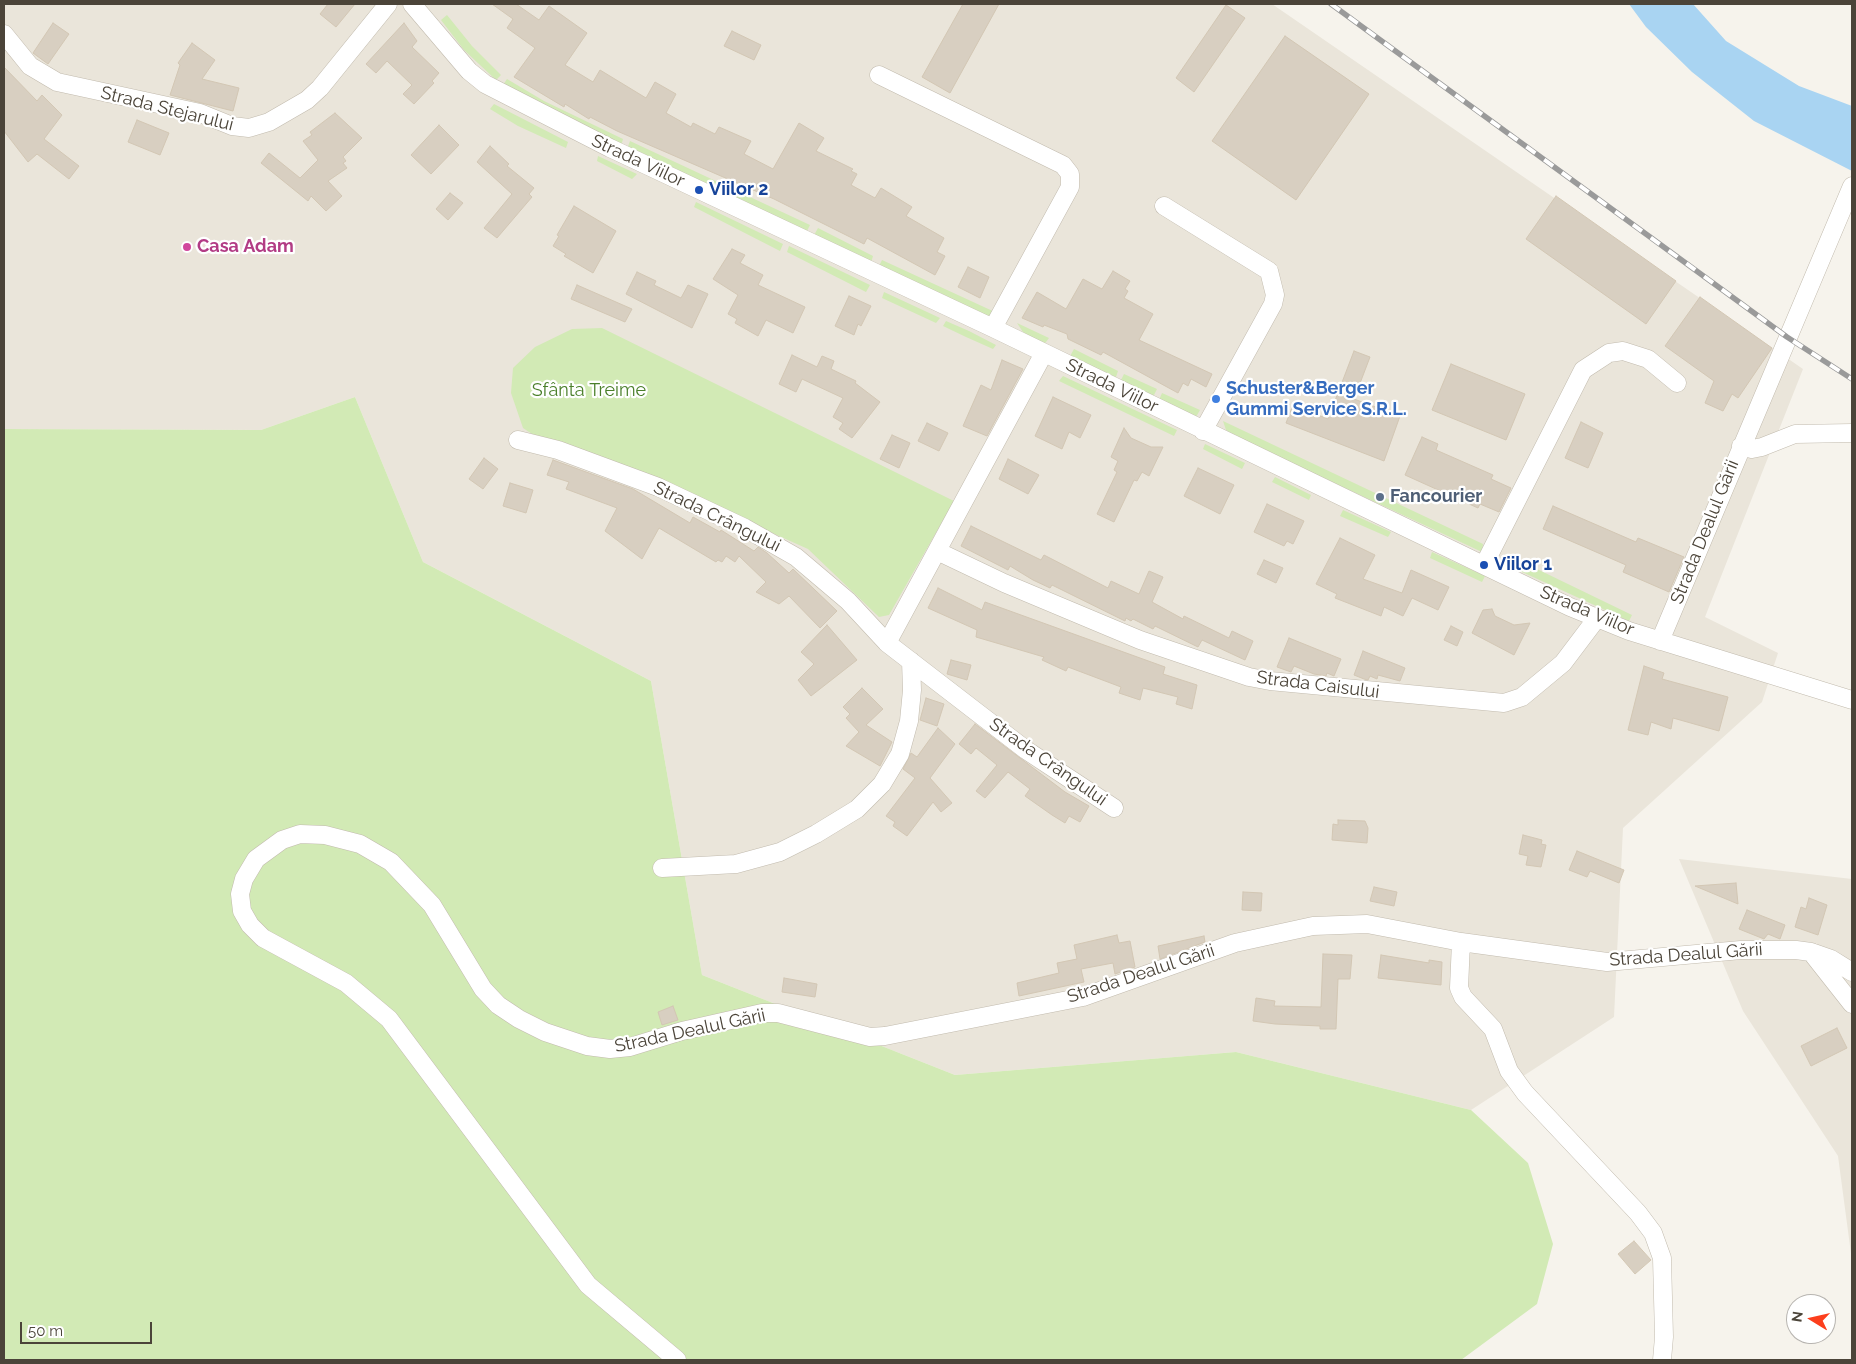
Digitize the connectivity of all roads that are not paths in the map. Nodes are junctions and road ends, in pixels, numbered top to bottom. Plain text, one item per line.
1 (388, 4) edge
2 (412, 4) edge
3 (4, 34) edge
4 (880, 75) dead end
5 (1852, 186) edge
6 (1164, 206) dead end
7 (993, 328) junction
8 (1044, 352) junction
9 (1677, 383) dead end
10 (1204, 431) junction
11 (1852, 433) edge
12 (518, 440) dead end
13 (1741, 446) junction
14 (937, 551) junction
15 (1484, 564) junction
16 (1597, 618) junction
17 (1660, 641) junction
18 (887, 643) junction
19 (911, 661) junction
20 (1852, 700) edge
21 (1114, 808) dead end
22 (662, 868) dead end
23 (1462, 942) junction
24 (1811, 952) junction
25 (1852, 972) edge
26 (1852, 1004) edge
27 (677, 1360) edge
28 (1662, 1360) edge

1 - 3 street, Strada Stejarului
2 - 7 street, Strada Viilor
4 - 7 street
5 - 13 street
6 - 10 street
7 - 8 street, Strada Viilor
8 - 10 street, Strada Viilor
8 - 14 street
9 - 15 street
10 - 15 street, Strada Viilor
11 - 13 street, Strada Dealul Gării
12 - 18 street, Strada Crângului
13 - 17 street, Strada Dealul Gării
14 - 16 street, Strada Caisului
14 - 18 street
15 - 16 street, Strada Viilor
16 - 17 street, Strada Viilor
17 - 20 street, Strada Viilor
18 - 19 street, Strada Crângului
19 - 21 street, Strada Crângului
19 - 22 street
23 - 24 street, Strada Dealul Gării
23 - 27 street, Strada Dealul Gării
23 - 28 street
24 - 25 street, Strada Dealul Gării
24 - 26 street

